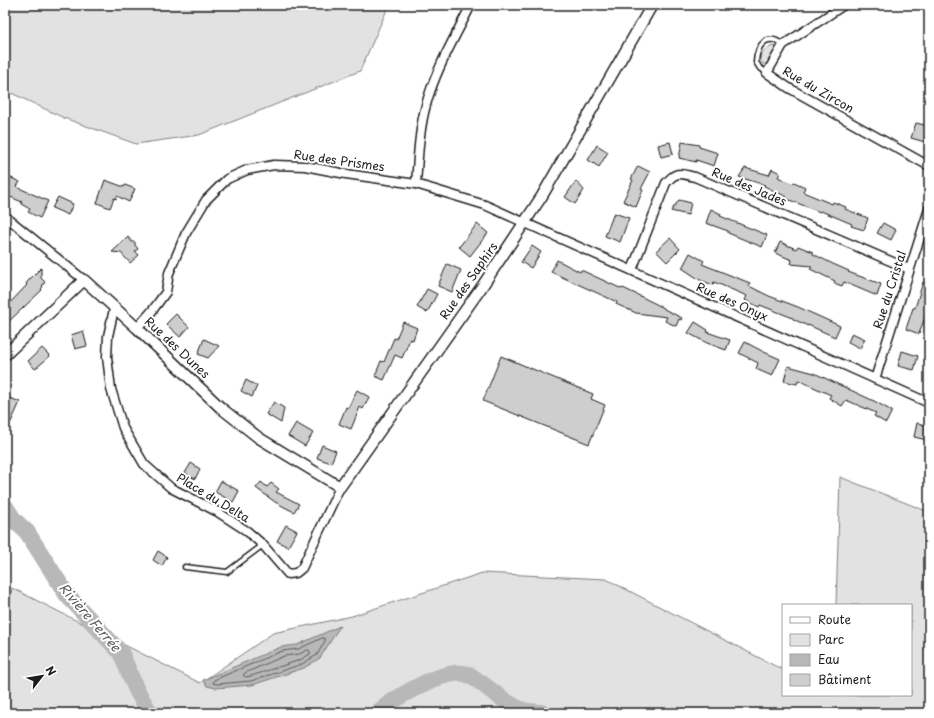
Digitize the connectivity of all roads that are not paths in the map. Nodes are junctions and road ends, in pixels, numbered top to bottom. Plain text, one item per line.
1 (471, 5) edge
2 (652, 5) edge
3 (844, 5) edge
4 (783, 45) junction
5 (767, 73) junction
6 (929, 166) edge
7 (416, 184) junction
8 (929, 209) edge
9 (5, 216) edge
10 (525, 222) junction
11 (910, 269) junction
12 (632, 270) junction
13 (84, 280) junction
14 (114, 309) junction
15 (137, 328) junction
16 (5, 355) edge
17 (875, 379) junction
18 (929, 403) edge
19 (340, 487) junction
20 (263, 545) junction
21 (185, 567) dead end
22 (302, 568) joint

1 - 7 street
2 - 10 street, Rue des Saphirs
3 - 4 street, Rue du Zircon
4 - 5 street, Rue du Zircon
4 - 5 lane
5 - 6 street, Rue du Zircon
7 - 10 street, Rue des Prismes
7 - 15 street, Rue des Prismes
8 - 11 street, Rue du Cristal
9 - 13 street, Rue des Dunes
10 - 12 street, Rue des Onyx
10 - 19 street, Rue des Saphirs
11 - 12 street, Rue des Jades
11 - 17 street, Rue du Cristal
12 - 17 street, Rue des Onyx
13 - 14 street, Rue des Dunes
13 - 16 street
14 - 15 street, Rue des Dunes
14 - 20 street, Place du Delta
15 - 19 street, Rue des Dunes
17 - 18 street, Rue des Onyx
19 - 22 street, Rue des Saphirs
20 - 21 lane
20 - 22 street, Place du Delta

